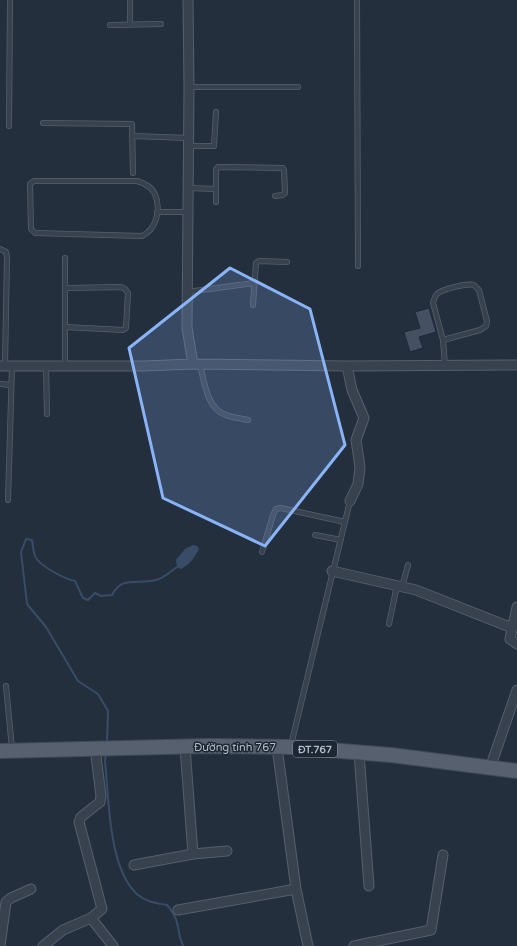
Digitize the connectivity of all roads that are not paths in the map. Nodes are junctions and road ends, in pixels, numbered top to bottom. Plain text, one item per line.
1 (10, 0) edge
2 (130, 0) edge
3 (188, 0) edge
4 (357, 0) edge
5 (161, 24) dead end
6 (110, 25) dead end
7 (130, 25) junction
8 (189, 87) junction
9 (298, 87) dead end
10 (216, 112) dead end
11 (43, 123) dead end
12 (9, 126) dead end
13 (133, 136) junction
14 (189, 142) junction
15 (133, 172) dead end
16 (188, 188) junction
17 (216, 189) junction
18 (275, 196) dead end
19 (216, 202) dead end
20 (157, 212) junction
21 (187, 212) junction
22 (0, 249) edge
23 (66, 258) dead end
24 (287, 262) dead end
25 (358, 266) dead end
26 (254, 283) junction
27 (65, 288) junction
28 (187, 292) junction
29 (253, 305) dead end
30 (65, 327) junction
31 (0, 339) edge
32 (6, 339) junction
33 (443, 340) junction
34 (196, 364) junction
35 (445, 365) junction
36 (517, 365) edge
37 (6, 366) edge
38 (46, 366) junction
39 (65, 366) junction
40 (347, 366) junction
41 (0, 384) edge
42 (11, 384) junction
43 (47, 414) dead end
44 (248, 420) dead end
45 (8, 500) dead end
46 (350, 501) joint
47 (345, 522) junction
48 (315, 535) dead end
49 (340, 540) junction
50 (262, 552) dead end
51 (408, 565) dead end
52 (332, 571) junction
53 (400, 586) junction
54 (517, 607) edge
55 (389, 624) dead end
56 (512, 628) junction
57 (517, 644) edge
58 (6, 686) dead end
59 (517, 690) edge
60 (284, 747) junction
61 (103, 748) junction
62 (185, 748) junction
63 (6, 750) edge
64 (359, 753) junction
65 (490, 768) junction
66 (517, 771) edge
67 (227, 851) dead end
68 (193, 854) junction
69 (443, 854) dead end
70 (134, 865) dead end
71 (369, 886) dead end
72 (31, 889) dead end
73 (296, 889) junction
74 (178, 910) dead end
75 (91, 918) junction
76 (0, 946) edge
77 (44, 946) edge
78 (113, 946) edge
79 (308, 946) edge
80 (354, 946) edge

1 - 12 lane
2 - 7 lane
3 - 8 street
4 - 25 lane
5 - 7 lane
6 - 7 lane
8 - 9 lane
8 - 14 street
10 - 14 lane
11 - 13 lane
13 - 14 lane
13 - 15 lane
14 - 16 street
16 - 17 lane
16 - 21 street
17 - 18 lane
17 - 19 lane
20 - 20 lane
20 - 21 lane
21 - 28 street
22 - 32 lane
23 - 27 lane
24 - 26 lane
26 - 28 lane
26 - 29 lane
27 - 30 lane
27 - 30 lane
28 - 34 street
30 - 39 lane
31 - 32 lane
32 - 37 lane
33 - 33 lane
33 - 35 lane
34 - 39 street
34 - 40 street
34 - 44 lane
35 - 36 street
35 - 40 street
37 - 38 street
37 - 42 lane
38 - 39 street
38 - 43 lane
40 - 46 street
41 - 42 lane
42 - 45 lane
46 - 47 lane
47 - 49 lane
47 - 50 lane
48 - 49 lane
49 - 52 lane
51 - 53 lane
52 - 53 street
52 - 60 lane
53 - 55 lane
53 - 56 street
54 - 56 street
56 - 57 street
58 - 63 lane
59 - 65 street
60 - 62 main road, Đường tỉnh 767 / ĐT.767
60 - 64 main road, Đường tỉnh 767 / ĐT.767
60 - 73 street
61 - 62 main road, Đường tỉnh 767 / ĐT.767
61 - 63 main road, Đường tỉnh 767 / ĐT.767
61 - 75 street
62 - 68 street
64 - 65 main road, Đường tỉnh 767 / ĐT.767
64 - 71 street
65 - 66 main road, Đường tỉnh 767 / ĐT.767
67 - 68 street
68 - 70 street
69 - 80 street
72 - 76 street
73 - 74 street
73 - 79 street
75 - 77 street
75 - 78 street

